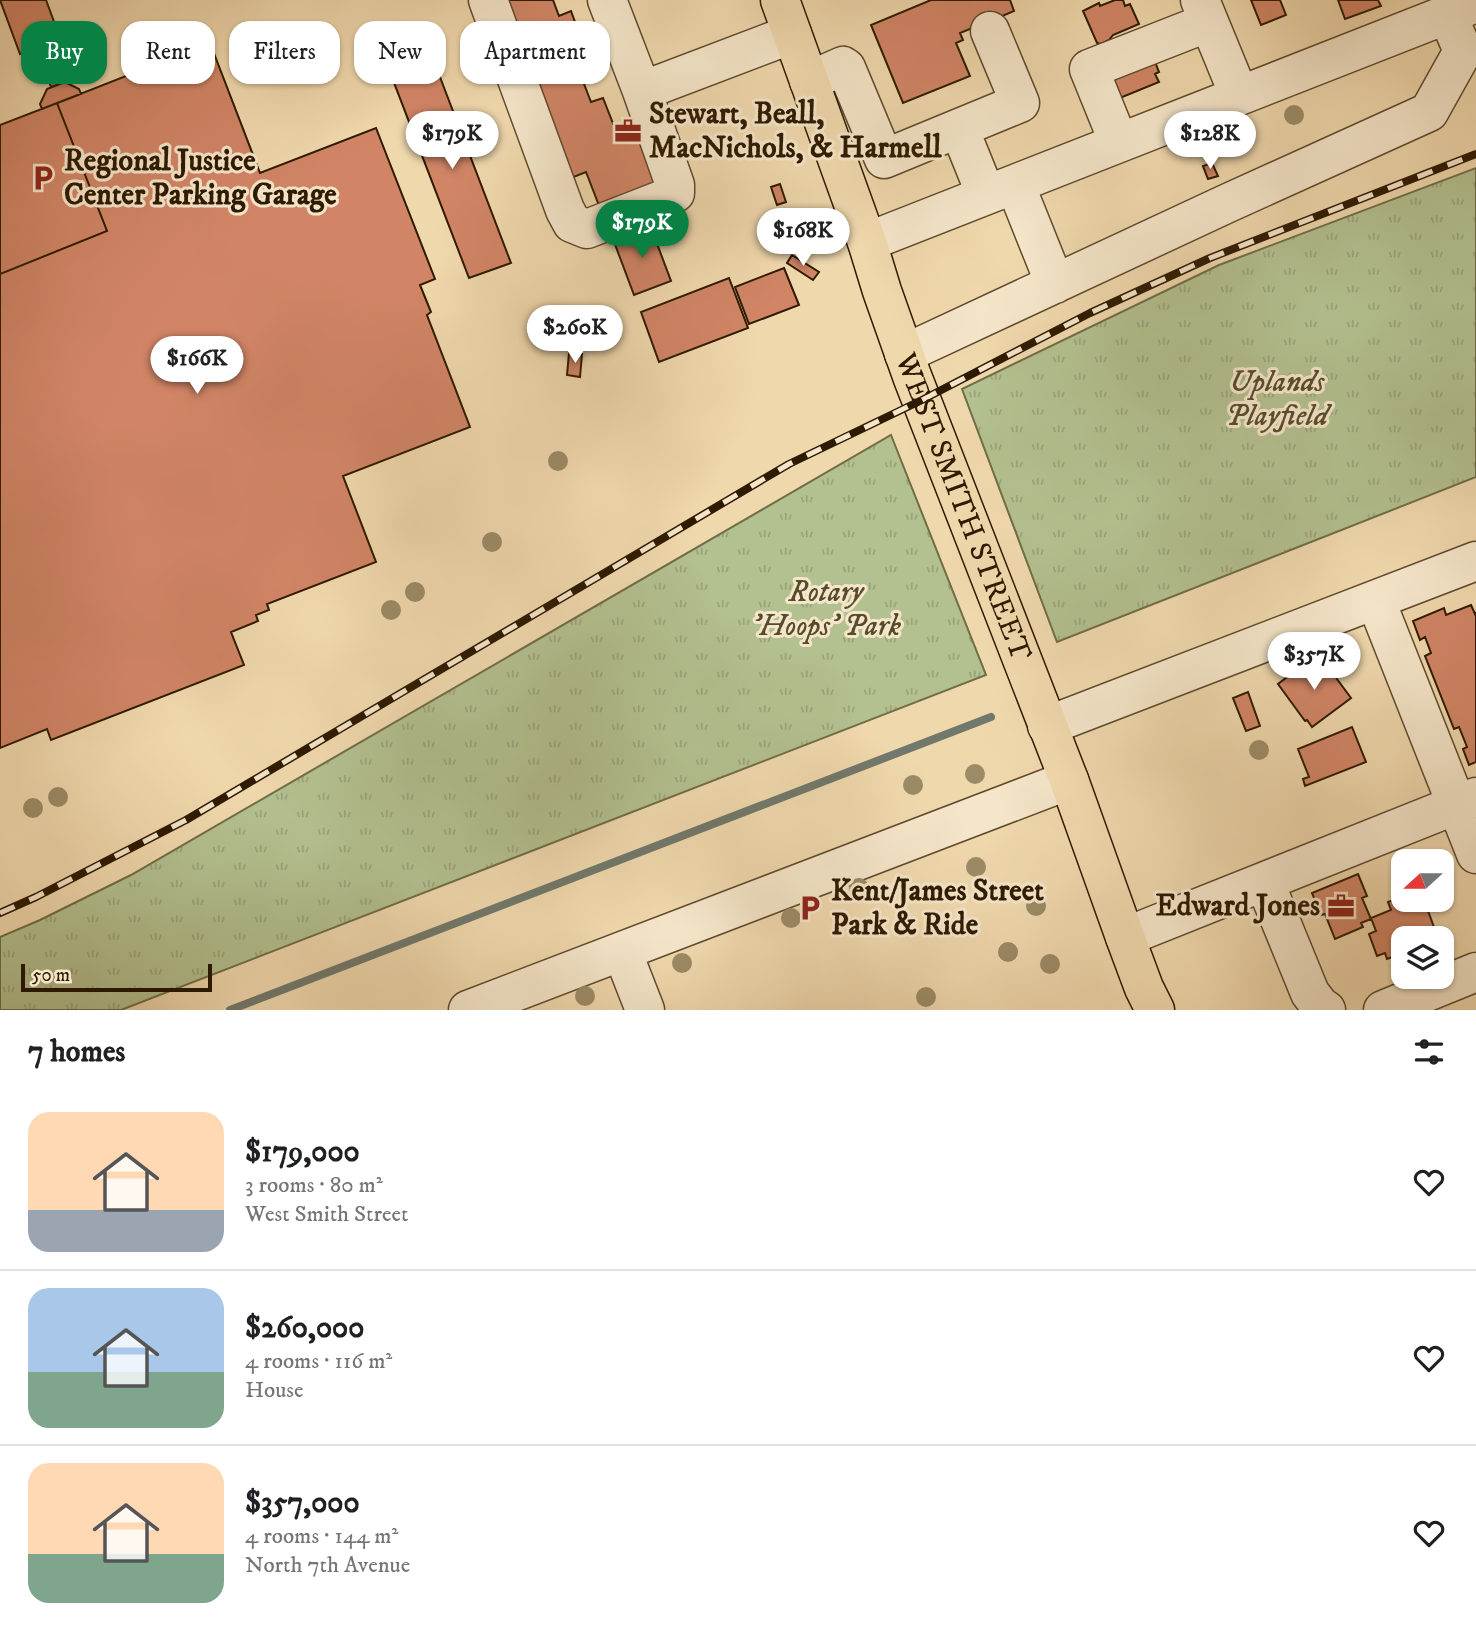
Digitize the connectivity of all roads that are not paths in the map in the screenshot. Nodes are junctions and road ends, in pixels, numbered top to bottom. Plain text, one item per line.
1 (488, 0) edge
2 (607, 0) edge
3 (1461, 8) edge
4 (1204, 11) edge
5 (786, 17) edge
6 (990, 31) dead end
7 (809, 81) junction
8 (642, 91) junction
9 (1239, 96) junction
10 (959, 128) junction
11 (1119, 143) junction
12 (1000, 189) junction
13 (867, 242) junction
14 (1055, 284) junction
15 (904, 354) junction
16 (1476, 561) edge
17 (1376, 601) junction
18 (1047, 726) junction
19 (1069, 780) junction
20 (1466, 801) edge
21 (1476, 854) edge
22 (1265, 883) junction
23 (1125, 937) junction
24 (622, 951) junction
25 (1476, 972) edge
26 (468, 1010) edge
27 (645, 1010) edge
28 (1155, 1010) edge
29 (1326, 1010) edge
30 (1383, 1010) edge

1 - 8 street
2 - 8 street
3 - 9 street
3 - 14 street
4 - 9 street
4 - 11 street
5 - 7 main road, WEST SMITH STREET
5 - 8 street
6 - 10 street
7 - 10 street
7 - 13 main road, WEST SMITH STREET
9 - 11 street
10 - 12 street
11 - 12 street
12 - 13 street
12 - 14 street
13 - 15 main road, WEST SMITH STREET
14 - 15 street
15 - 18 main road, WEST SMITH STREET
16 - 17 street
17 - 18 street
17 - 20 street
18 - 19 main road, WEST SMITH STREET
19 - 23 main road, WEST SMITH STREET
19 - 24 street
20 - 21 street
20 - 22 street
22 - 23 street
22 - 29 street
23 - 28 main road, WEST SMITH STREET
24 - 26 street
24 - 27 street
25 - 30 street

